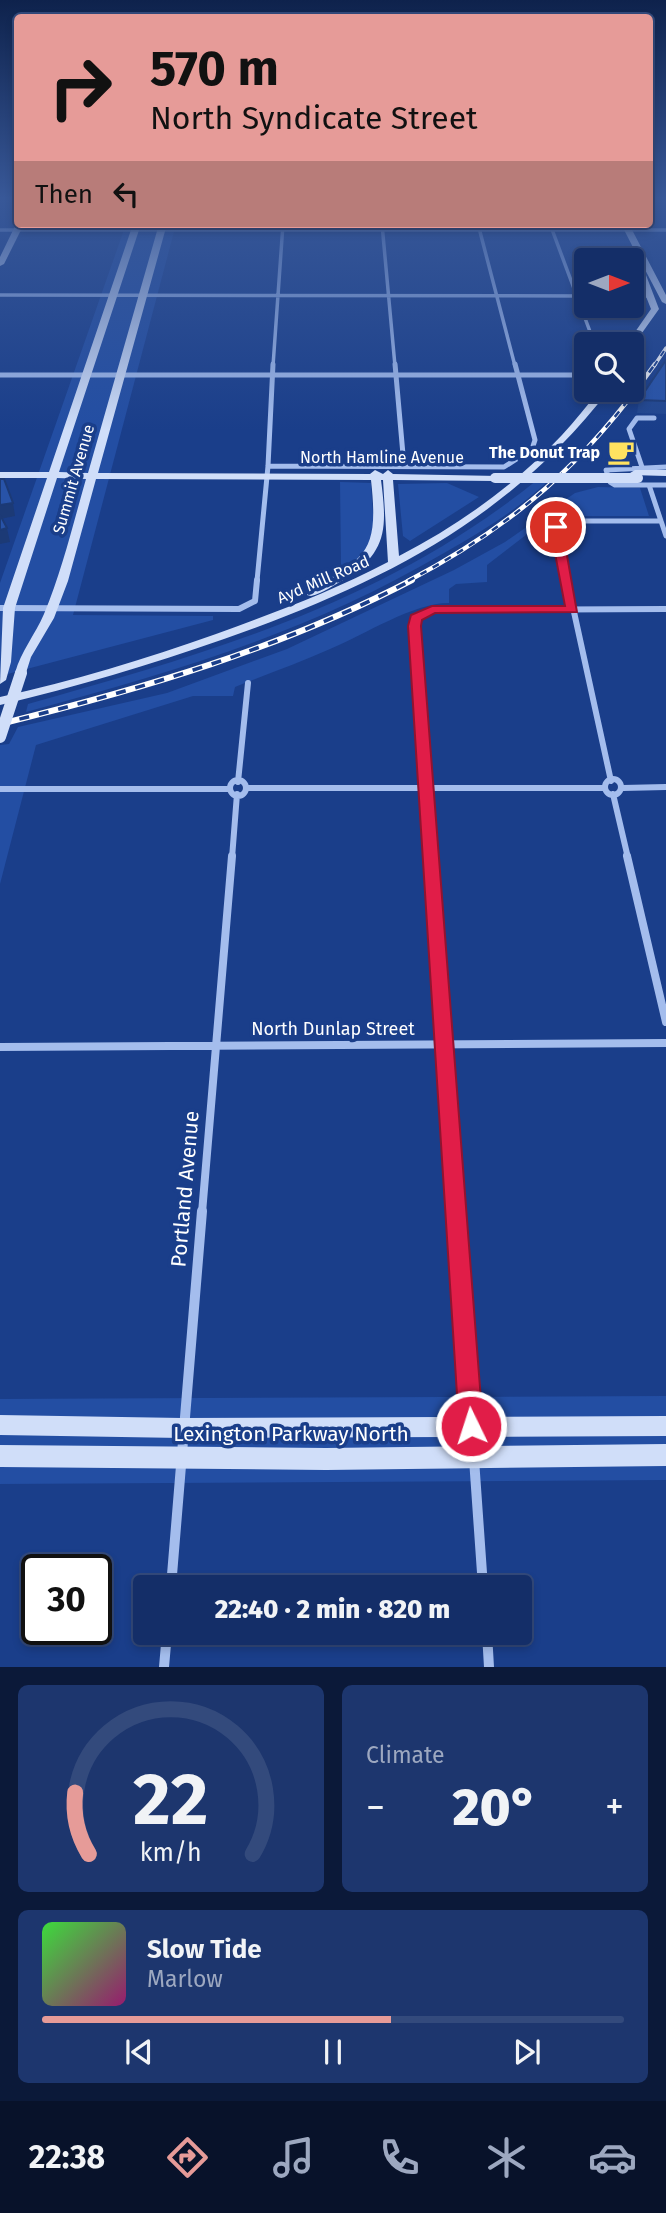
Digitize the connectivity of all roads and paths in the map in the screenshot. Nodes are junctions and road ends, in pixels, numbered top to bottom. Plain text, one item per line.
1 (119, 275) edge
2 (150, 275) edge
3 (278, 275) edge
4 (385, 275) edge
5 (490, 275) edge
6 (652, 275) edge
7 (644, 280) edge
8 (0, 295) edge
9 (112, 295) junction
10 (144, 295) junction
11 (276, 296) junction
12 (386, 296) junction
13 (496, 296) junction
14 (574, 296) edge
15 (644, 296) edge
16 (651, 296) junction
17 (666, 302) edge
18 (666, 310) edge
19 (639, 332) edge
20 (644, 339) edge
21 (574, 375) edge
22 (0, 376) edge
23 (87, 376) junction
24 (121, 376) junction
25 (272, 376) junction
26 (395, 376) junction
27 (517, 376) junction
28 (587, 402) edge
29 (595, 402) edge
30 (654, 418) dead end
31 (404, 466) junction
32 (666, 467) edge
33 (268, 471) junction
34 (638, 473) junction
35 (0, 475) edge
36 (54, 475) junction
37 (92, 475) junction
38 (375, 475) junction
39 (388, 475) junction
40 (666, 476) edge
41 (649, 485) junction
42 (666, 485) edge
43 (661, 521) junction
44 (380, 529) junction
45 (666, 536) edge
46 (392, 560) junction
47 (295, 601) junction
48 (5, 608) edge
49 (52, 608) junction
50 (666, 609) edge
51 (573, 610) junction
52 (0, 678) edge
53 (248, 683) dead end
54 (0, 692) edge
55 (0, 701) edge
56 (0, 737) edge
57 (611, 781) junction
58 (238, 782) junction
59 (426, 787) junction
60 (248, 788) junction
61 (604, 788) junction
62 (623, 788) junction
63 (666, 788) edge
64 (0, 789) edge
65 (233, 792) junction
66 (613, 794) junction
67 (666, 1022) edge
68 (666, 1043) edge
69 (444, 1044) junction
70 (217, 1045) junction
71 (0, 1047) edge
72 (0, 1425) edge
73 (471, 1426) junction
74 (666, 1426) edge
75 (182, 1428) junction
76 (666, 1455) edge
77 (0, 1456) edge
78 (473, 1457) junction
79 (180, 1458) junction
80 (172, 1575) edge
81 (482, 1575) edge
82 (166, 1645) edge
83 (488, 1645) edge
84 (164, 1667) edge
85 (489, 1667) edge

1 - 9 main road, Summit Avenue
2 - 10 main road, Summit Avenue
3 - 11 street
4 - 12 street
5 - 13 street
6 - 17 main road
7 - 16 main road
8 - 9 street
9 - 10 street
9 - 23 main road, Summit Avenue
10 - 11 street
10 - 24 main road, Summit Avenue
11 - 12 street
11 - 25 street
12 - 13 street
12 - 26 street
13 - 14 street
13 - 27 street
15 - 16 street
16 - 19 main road
18 - 20 main road
21 - 27 street
22 - 23 street
23 - 24 street
23 - 36 main road, Summit Avenue
24 - 25 street
24 - 37 main road, Summit Avenue
25 - 26 street
25 - 33 street
26 - 27 street
26 - 31 street
27 - 31 street, North Hamline Avenue
28 - 46 main road, Ayd Mill Road
29 - 46 main road, Ayd Mill Road
30 - 34 street
31 - 33 street, North Hamline Avenue
32 - 34 street
33 - 37 main road, North Hamline Avenue
33 - 38 main road, North Hamline Avenue
33 - 49 street
34 - 39 main road, North Hamline Avenue, bridge
34 - 40 main road, North Hamline Avenue
34 - 41 street
35 - 36 main road, North Hamline Avenue
36 - 37 main road, North Hamline Avenue
36 - 48 main road, Summit Avenue
37 - 49 main road, Summit Avenue
38 - 39 main road, North Hamline Avenue
38 - 44 main road
39 - 46 main road
41 - 42 street
41 - 43 street
43 - 45 street
43 - 51 street
44 - 46 main road
44 - 47 main road
46 - 47 main road, Ayd Mill Road
46 - 55 main road, Ayd Mill Road
47 - 54 main road, Ayd Mill Road
48 - 49 street
48 - 52 main road, Summit Avenue
49 - 56 main road, Summit Avenue, bridge
50 - 51 street
51 - 57 street
51 - 59 street
53 - 58 street
57 - 61 street
57 - 62 street
58 - 60 street
58 - 65 street
59 - 60 street
59 - 61 street
59 - 69 street
60 - 65 street
61 - 66 street
62 - 63 street
62 - 66 street
64 - 65 street
65 - 70 street, Portland Avenue
66 - 67 street
68 - 69 street, North Dunlap Street
69 - 70 street, North Dunlap Street
69 - 73 street
70 - 71 street, North Dunlap Street
70 - 75 street, Portland Avenue
72 - 75 main road, Lexington Parkway North
73 - 74 main road, Lexington Parkway North
73 - 75 main road, Lexington Parkway North
75 - 79 street, Portland Avenue
76 - 78 main road, Lexington Parkway North
77 - 79 main road, Lexington Parkway North
78 - 79 main road, Lexington Parkway North
78 - 81 street
79 - 80 street, Portland Avenue
82 - 84 street
83 - 85 street

